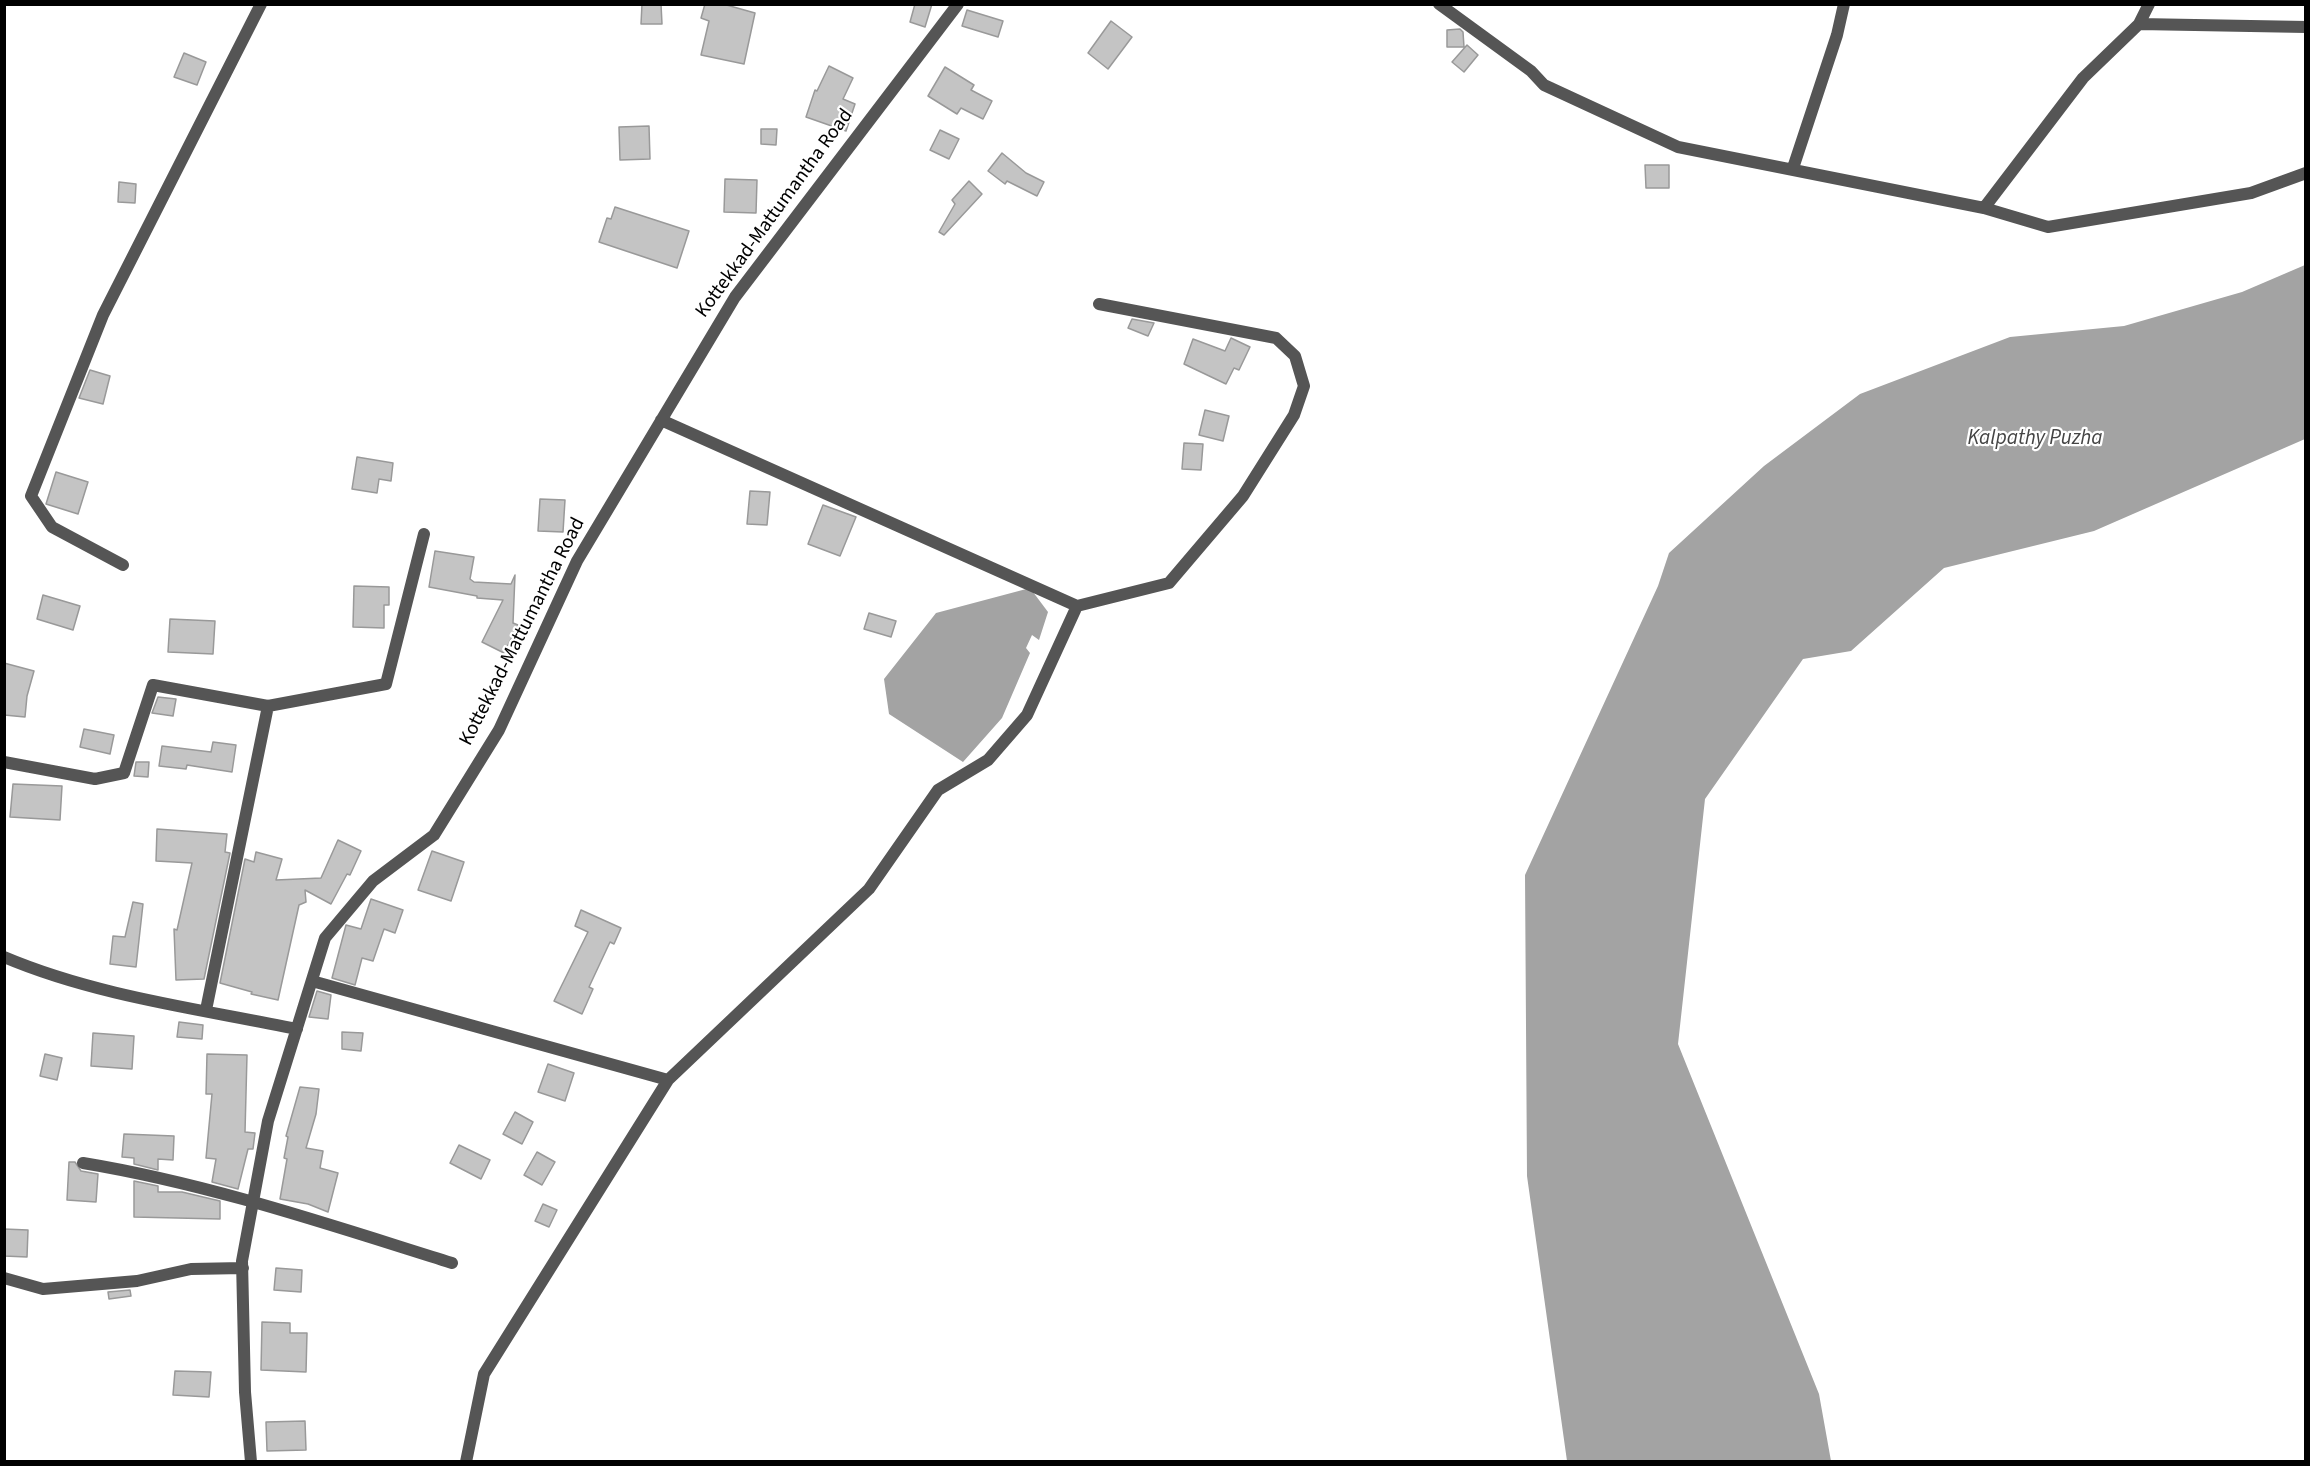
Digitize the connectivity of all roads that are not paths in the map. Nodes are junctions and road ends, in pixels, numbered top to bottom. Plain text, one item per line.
1 (261, 4) edge
2 (958, 4) edge
3 (1439, 4) edge
4 (1844, 4) edge
5 (2149, 4) edge
6 (2139, 24) junction
7 (2306, 27) edge
8 (1793, 168) junction
9 (2306, 173) edge
10 (1984, 208) junction
11 (1099, 304) dead end
12 (661, 420) junction
13 (424, 534) dead end
14 (123, 565) dead end
15 (1077, 606) junction
16 (268, 706) junction
17 (4, 762) edge
18 (4, 957) edge
19 (312, 981) junction
20 (206, 1010) junction
21 (297, 1029) junction
22 (668, 1080) junction
23 (83, 1163) dead end
24 (253, 1201) junction
25 (452, 1263) dead end
26 (243, 1268) junction
27 (4, 1278) edge
28 (251, 1461) edge
29 (466, 1461) edge

1 - 14 street
2 - 12 street, Kottekkad-Mattumantha Road
3 - 8 street
4 - 8 street
5 - 6 street
6 - 7 street
6 - 10 street
8 - 10 street
9 - 10 street
11 - 15 street
12 - 15 street
12 - 19 street, Kottekkad-Mattumantha Road
13 - 16 street
15 - 22 street
16 - 17 street
16 - 20 street
18 - 20 street
19 - 21 street, Kottekkad-Mattumantha Road
19 - 22 street
20 - 21 street
21 - 24 street, Kottekkad-Mattumantha Road
22 - 29 street
23 - 24 street
24 - 25 street
24 - 26 street, Kottekkad-Mattumantha Road
26 - 27 street
26 - 28 street, Kottekkad-Mattumantha Road

